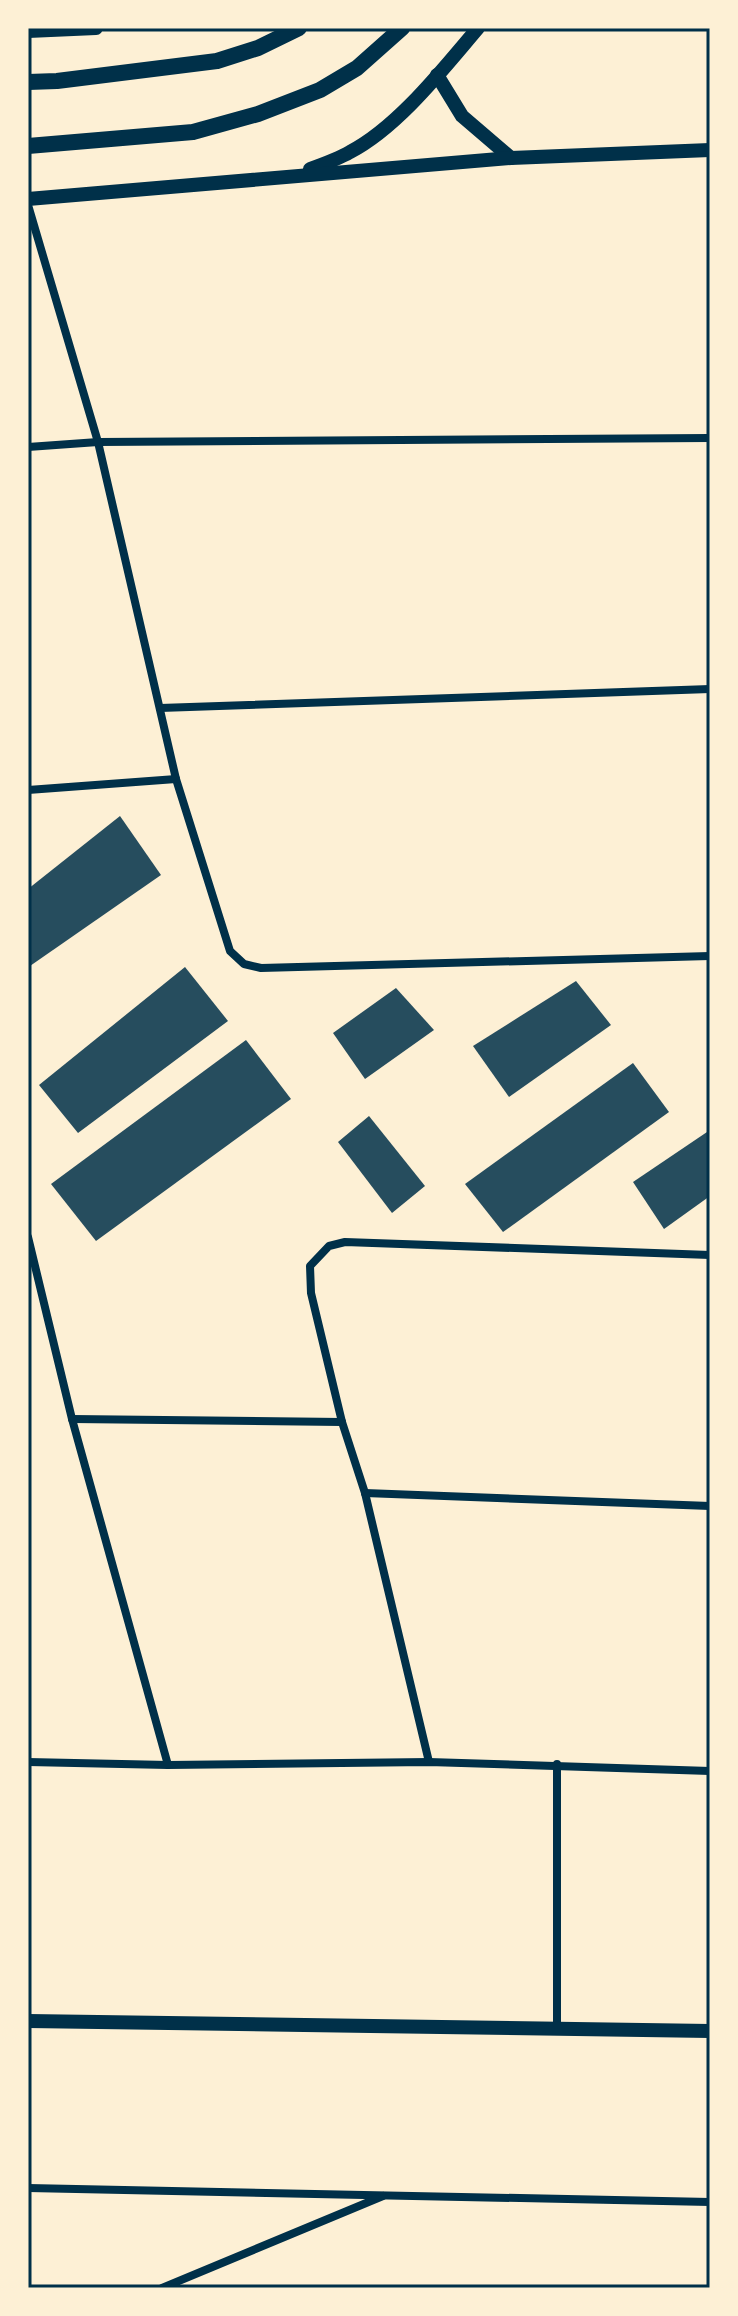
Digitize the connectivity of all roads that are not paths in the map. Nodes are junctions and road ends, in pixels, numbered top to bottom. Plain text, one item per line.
1 (96, 28) edge
2 (299, 28) edge
3 (402, 28) edge
4 (478, 28) edge
5 (28, 31) edge
6 (437, 75) junction
7 (28, 82) edge
8 (28, 146) edge
9 (710, 150) edge
10 (511, 158) junction
11 (295, 175) junction
12 (28, 202) edge
13 (710, 438) edge
14 (98, 442) junction
15 (28, 447) edge
16 (710, 689) edge
17 (160, 708) junction
18 (176, 779) junction
19 (28, 790) edge
20 (710, 956) edge
21 (28, 1237) edge
22 (710, 1255) edge
23 (72, 1419) junction
24 (342, 1422) junction
25 (365, 1493) junction
26 (710, 1506) edge
27 (28, 1762) edge
28 (429, 1762) junction
29 (557, 1764) junction
30 (168, 1765) junction
31 (710, 1771) edge
32 (28, 2021) edge
33 (557, 2027) junction
34 (710, 2031) edge
35 (28, 2188) edge
36 (388, 2195) junction
37 (710, 2202) edge
38 (162, 2288) edge

1 - 5 street
2 - 7 main road
3 - 8 main road
4 - 6 street
6 - 10 street
6 - 11 street
9 - 10 street
10 - 11 street
11 - 12 street
12 - 14 street
13 - 14 street
14 - 15 street
14 - 17 street
16 - 17 street
17 - 18 street
18 - 19 street
18 - 20 street
21 - 23 street
22 - 24 street
23 - 24 street
23 - 30 street
24 - 25 street
25 - 26 street
25 - 28 street
27 - 30 street
28 - 29 street
28 - 30 street
29 - 31 street
29 - 33 street
32 - 33 street
33 - 34 street
35 - 36 street
36 - 37 street
36 - 38 street

